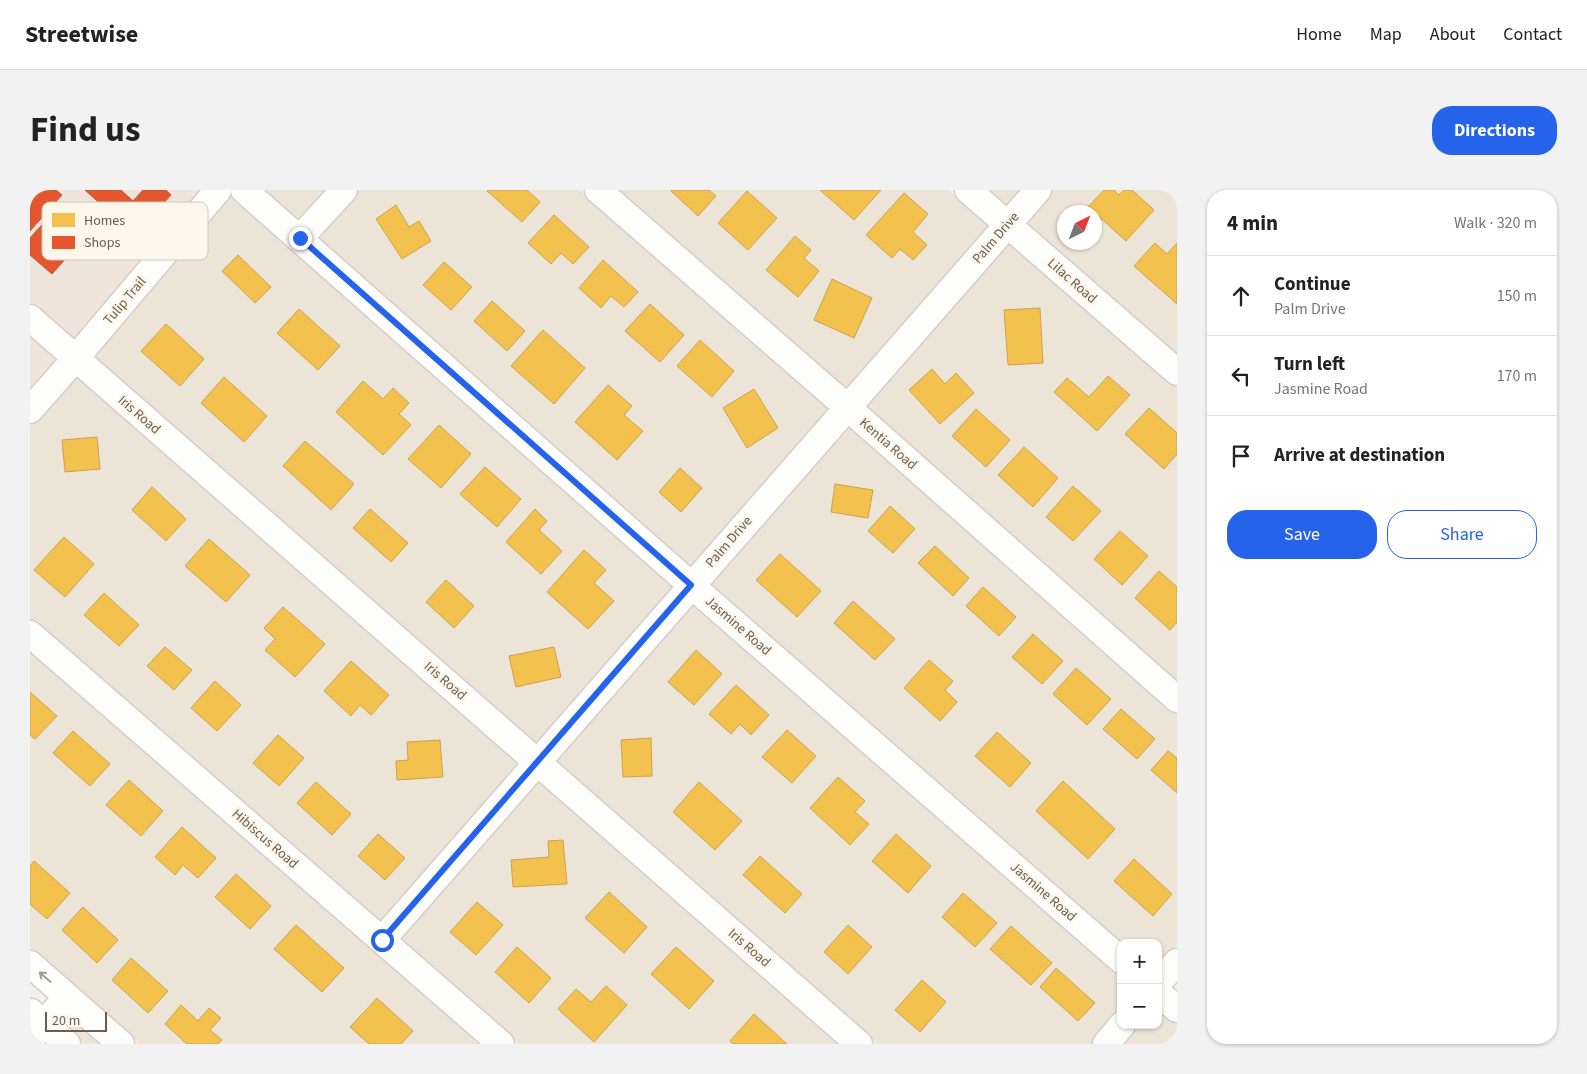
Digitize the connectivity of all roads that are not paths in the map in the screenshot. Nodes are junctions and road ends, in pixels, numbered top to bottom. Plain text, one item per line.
1 (218, 190) edge
2 (244, 190) edge
3 (344, 190) edge
4 (598, 190) edge
5 (968, 190) edge
6 (1038, 190) edge
7 (208, 202) edge
8 (1008, 225) junction
9 (300, 238) junction
10 (159, 260) edge
11 (30, 318) edge
12 (76, 359) junction
13 (1177, 372) edge
14 (847, 407) junction
15 (30, 410) edge
16 (691, 585) junction
17 (30, 634) edge
18 (1177, 699) edge
19 (538, 762) junction
20 (382, 940) junction
21 (1117, 957) edge
22 (1177, 962) edge
23 (30, 964) edge
24 (1162, 979) edge
25 (1162, 996) edge
26 (67, 997) junction
27 (1177, 1009) edge
28 (34, 1025) edge
29 (1119, 1029) edge
30 (67, 1044) edge
31 (121, 1044) edge
32 (500, 1044) edge
33 (859, 1044) edge
34 (1106, 1044) edge

1 - 7 street, Tulip Trail
2 - 9 street, Jasmine Road
3 - 9 street
4 - 14 street, Kentia Road
5 - 8 street, Lilac Road
6 - 8 street, Palm Drive
8 - 13 street, Lilac Road
8 - 14 street, Palm Drive
9 - 16 street, Jasmine Road
10 - 12 street, Tulip Trail
11 - 12 street, Iris Road
12 - 15 street, Tulip Trail
12 - 19 street, Iris Road
14 - 16 street, Palm Drive
14 - 18 street, Kentia Road
16 - 19 street, Palm Drive
16 - 21 street, Jasmine Road
17 - 20 street, Hibiscus Road
19 - 20 street, Palm Drive
19 - 33 street, Iris Road
20 - 32 street, Hibiscus Road
22 - 24 street
26 -> 23 street
25 - 27 street
26 - 28 street
26 - 31 street
28 - 30 street
29 - 34 street

